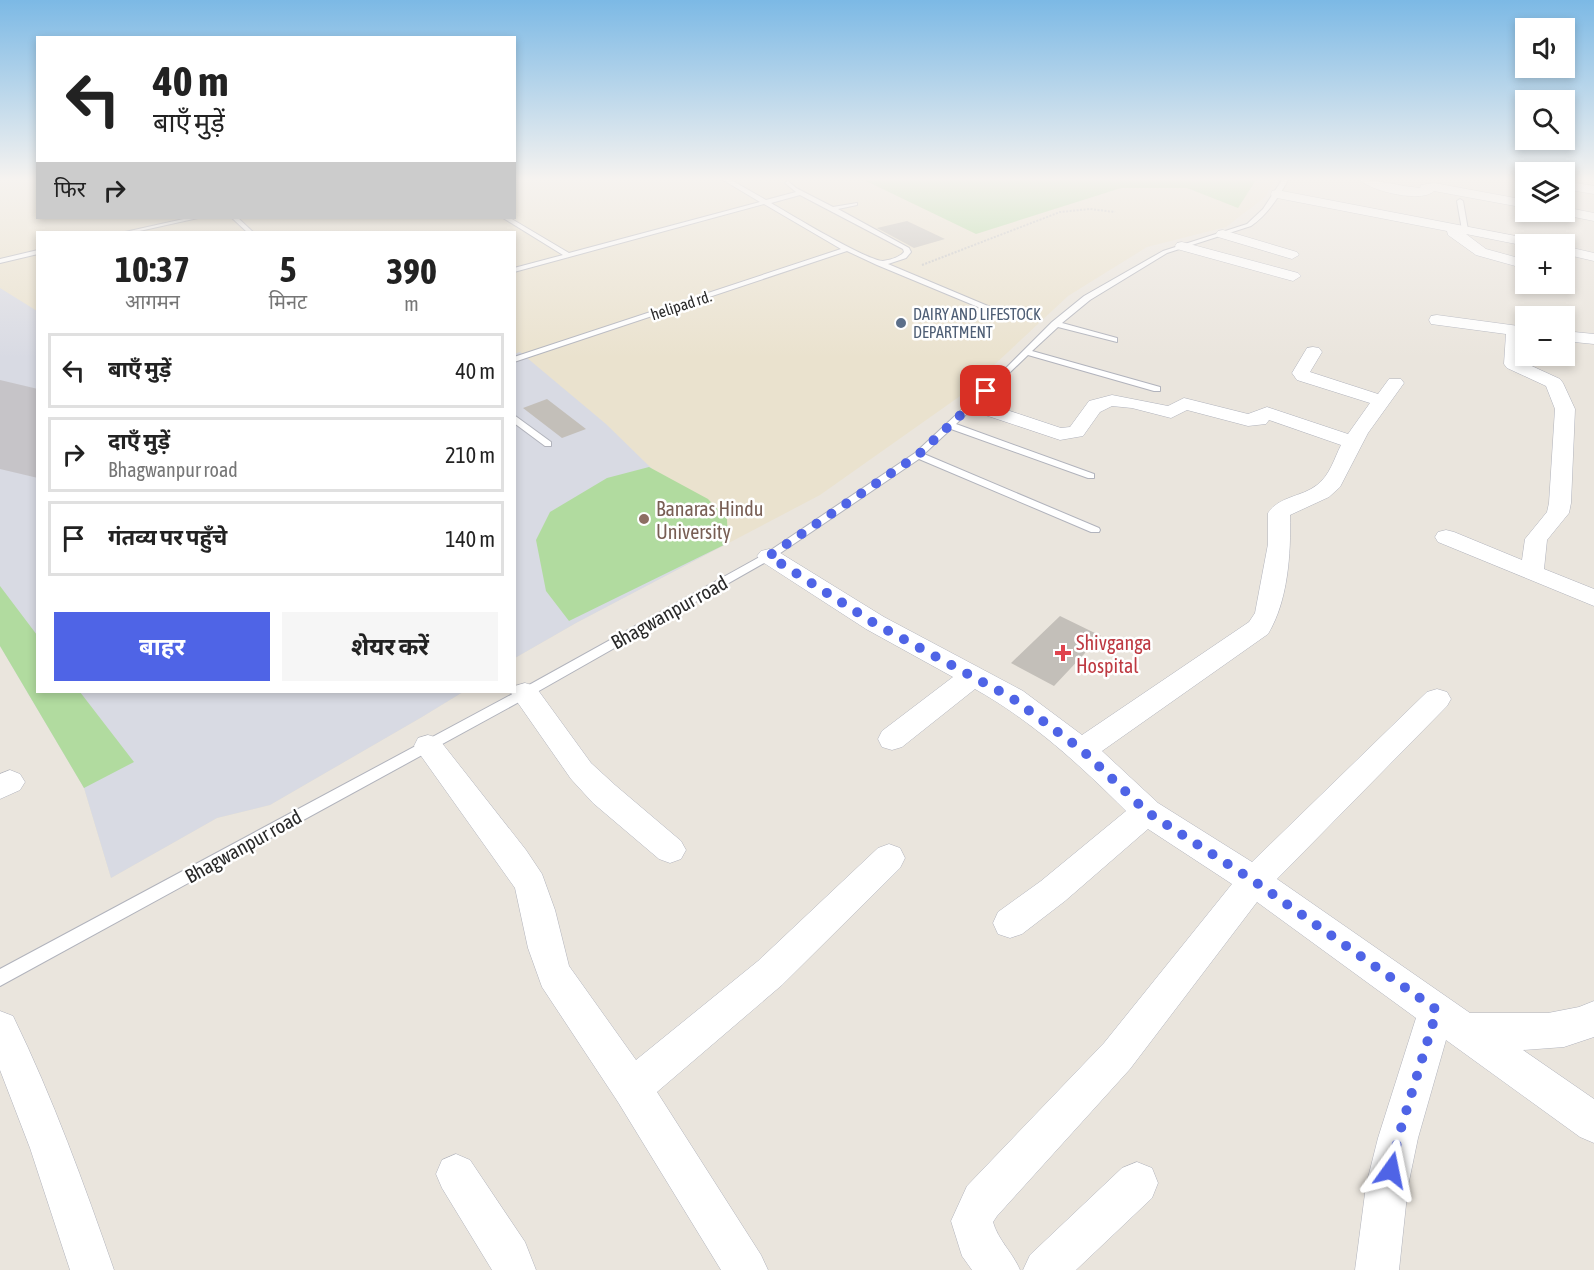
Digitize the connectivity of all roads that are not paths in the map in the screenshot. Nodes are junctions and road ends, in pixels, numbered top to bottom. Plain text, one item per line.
1 (542, 239) edge
2 (625, 239) edge
3 (830, 239) edge
4 (889, 239) edge
5 (1205, 239) edge
6 (1240, 239) edge
7 (1463, 239) edge
8 (1182, 246) junction
9 (847, 249) junction
10 (36, 252) edge
11 (1575, 252) edge
12 (568, 255) junction
13 (1292, 255) dead end
14 (1594, 256) edge
15 (0, 261) edge
16 (1515, 262) edge
17 (879, 264) junction
18 (516, 269) edge
19 (1293, 276) dead end
20 (1010, 317) dead end
21 (1437, 320) dead end
22 (1055, 324) junction
23 (1515, 331) edge
24 (1575, 337) edge
25 (1594, 339) edge
26 (1114, 340) dead end
27 (1515, 350) edge
28 (1028, 352) junction
29 (1313, 352) dead end
30 (516, 359) edge
31 (1515, 365) edge
32 (1517, 366) edge
33 (1157, 389) dead end
34 (971, 404) junction
35 (516, 420) edge
36 (949, 425) junction
37 (1353, 441) junction
38 (548, 444) dead end
39 (918, 455) junction
40 (1091, 477) dead end
41 (1095, 531) dead end
42 (1446, 537) dead end
43 (769, 556) junction
44 (1532, 572) junction
45 (1594, 598) edge
46 (972, 677) junction
47 (525, 693) junction
48 (1437, 699) dead end
49 (892, 740) dead end
50 (428, 746) junction
51 (1082, 750) junction
52 (1147, 812) junction
53 (670, 850) dead end
54 (889, 858) dead end
55 (1254, 881) junction
56 (1010, 923) dead end
57 (0, 978) edge
58 (1594, 1019) edge
59 (1452, 1021) junction
60 (0, 1029) edge
61 (632, 1088) junction
62 (1594, 1123) edge
63 (456, 1174) dead end
64 (1137, 1183) dead end
65 (92, 1270) edge
66 (514, 1270) edge
67 (746, 1270) edge
68 (998, 1270) edge
69 (1045, 1270) edge
70 (1377, 1270) edge

1 - 12 lane
2 - 12 lane
3 - 9 lane
4 - 17 lane
5 - 8 lane, Bhagwanpur road
6 - 13 street
7 - 16 street
8 - 19 street
8 - 22 lane, Bhagwanpur road
9 - 17 lane
9 - 30 lane, helipad rd.
10 - 15 lane
11 - 14 street
12 - 18 lane
17 - 20 lane
21 - 23 street
22 - 26 lane
22 - 28 lane, Bhagwanpur road
24 - 25 street
27 - 31 street
28 - 33 lane
28 - 34 lane, Bhagwanpur road
29 - 37 street
32 - 44 street
34 - 36 lane, Bhagwanpur road
34 - 37 street
35 - 38 lane
36 - 39 lane, Bhagwanpur road
36 - 40 lane
37 - 51 street
39 - 41 lane
39 - 43 lane, Bhagwanpur road
42 - 44 street
43 - 46 street
43 - 47 lane, Bhagwanpur road
44 - 45 street
46 - 49 street
46 - 51 street
47 - 50 lane, Bhagwanpur road
47 - 53 street
48 - 55 street
50 - 57 lane, Bhagwanpur road
50 - 61 street
51 - 52 street
52 - 55 street
52 - 56 street
54 - 61 street
55 - 59 street
55 - 68 street
58 - 59 street
59 - 62 street
59 - 70 street
60 - 65 street
61 - 67 street
63 - 66 street
64 - 69 street

